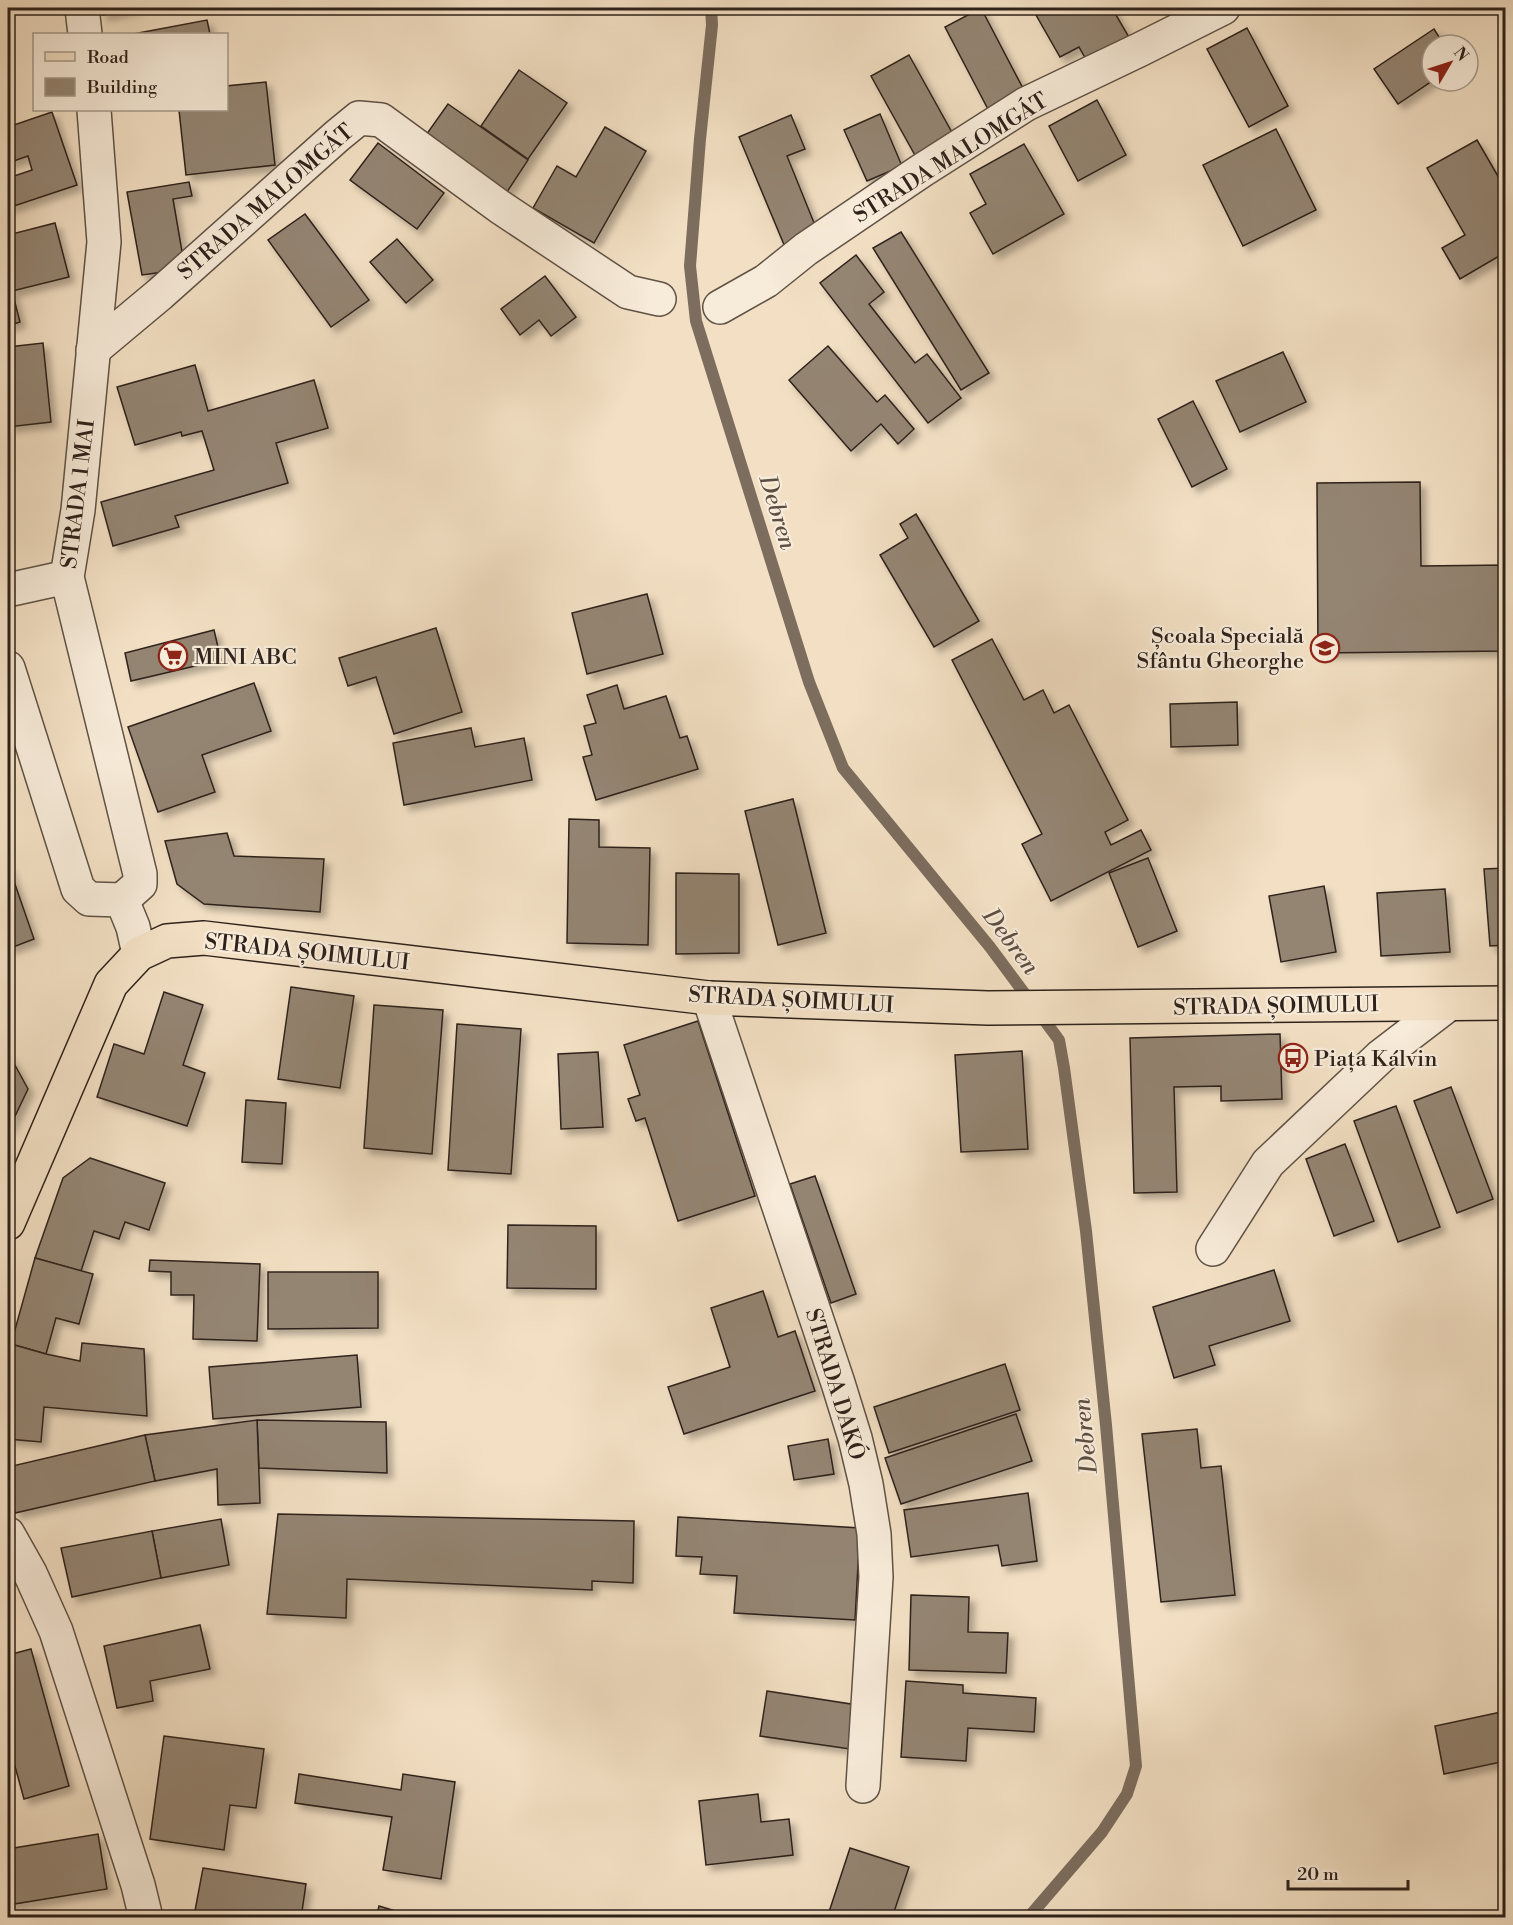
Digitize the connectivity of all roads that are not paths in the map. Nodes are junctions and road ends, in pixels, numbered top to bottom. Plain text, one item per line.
1 (82, 8) edge
2 (1223, 8) edge
3 (85, 33) edge
4 (93, 111) edge
5 (659, 299) dead end
6 (720, 307) dead end
7 (93, 350) junction
8 (67, 577) junction
9 (8, 590) edge
10 (8, 668) edge
11 (122, 900) junction
12 (139, 954) junction
13 (709, 998) junction
14 (1506, 1003) edge
15 (1449, 1004) junction
16 (8, 1223) edge
17 (1213, 1249) dead end
18 (8, 1534) edge
19 (863, 1786) dead end
20 (146, 1917) edge

1 - 3 street
2 - 6 street, STRADA MALOMGÁT
4 - 7 street, STRADA 1 MAI
5 - 7 street, STRADA MALOMGÁT
7 - 8 street, STRADA 1 MAI
8 - 9 street
8 - 11 street, STRADA 1 MAI
10 - 11 street
11 - 12 street
12 - 13 main road, STRADA ȘOIMULUI
12 - 16 main road
13 - 15 main road, STRADA ȘOIMULUI
13 - 19 street, STRADA DAKÓ
14 - 15 main road, STRADA ȘOIMULUI
15 - 17 street, STRADA ȘOIMULUI
18 - 20 street

